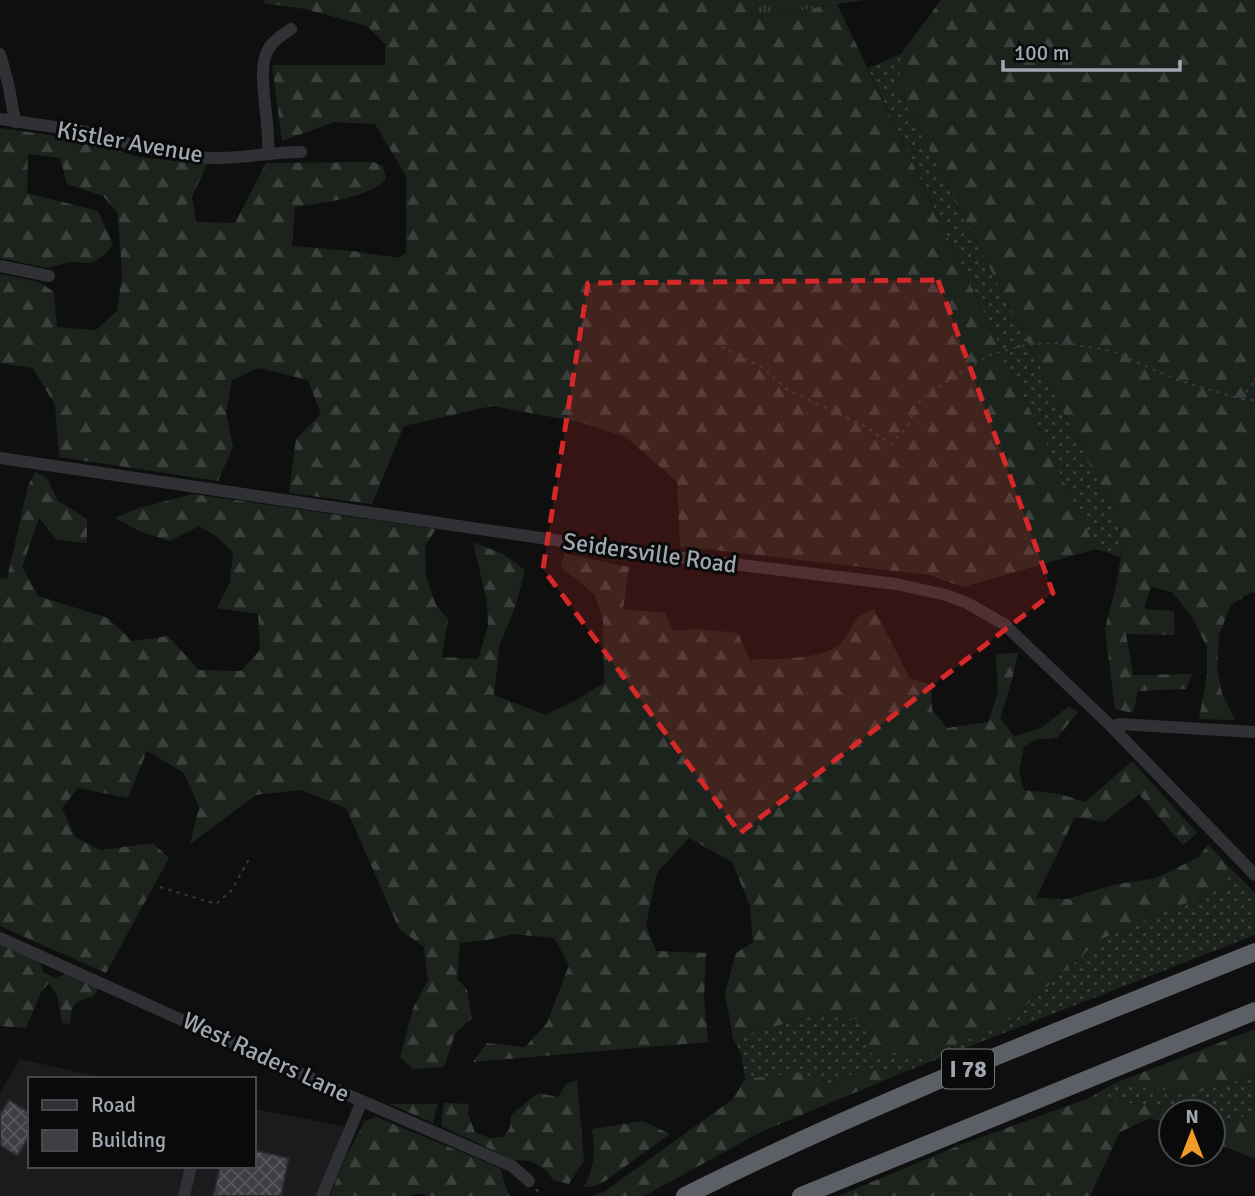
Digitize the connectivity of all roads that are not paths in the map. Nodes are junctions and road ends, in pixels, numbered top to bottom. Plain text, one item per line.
1 (290, 29) dead end
2 (0, 54) edge
3 (0, 119) edge
4 (15, 121) junction
5 (268, 152) junction
6 (301, 152) dead end
7 (0, 266) edge
8 (49, 276) dead end
9 (0, 458) edge
10 (1112, 727) junction
11 (1255, 732) edge
12 (1255, 875) edge
13 (0, 938) edge
14 (1255, 952) edge
15 (1255, 1011) edge
16 (362, 1101) junction
17 (191, 1168) edge
18 (529, 1181) dead end
19 (184, 1196) edge
20 (322, 1196) edge
21 (685, 1196) edge
22 (801, 1196) edge

1 - 5 street
2 - 4 street
3 - 4 street, Kistler Avenue
4 - 5 street, Kistler Avenue
5 - 6 street, Kistler Avenue
7 - 8 street
9 - 10 street, Seidersville Road
10 - 11 street
10 - 12 street, Seidersville Road
13 - 16 street, West Raders Lane
14 - 21 highway, I 78
15 - 22 highway, I 78
16 - 18 street, West Raders Lane
16 - 20 street
17 - 19 street

